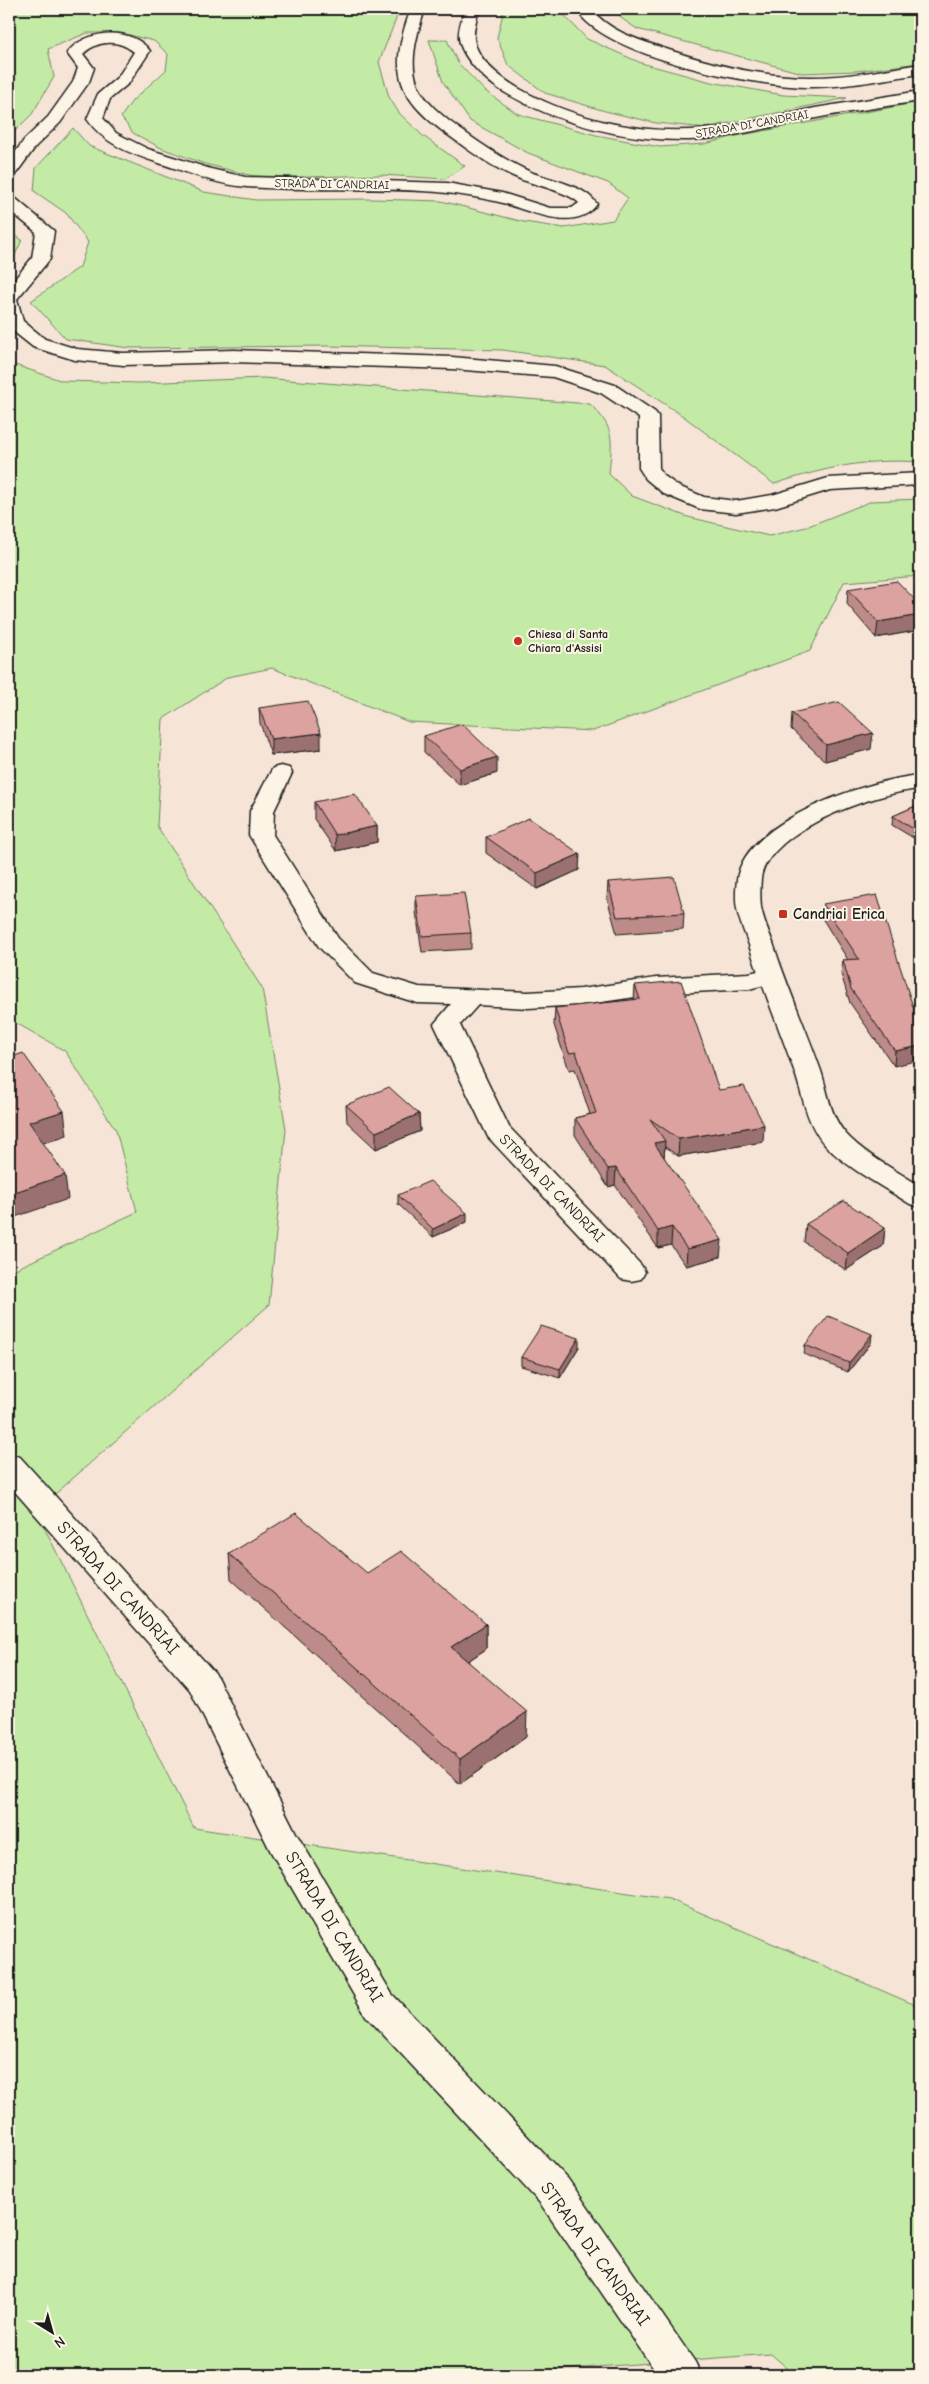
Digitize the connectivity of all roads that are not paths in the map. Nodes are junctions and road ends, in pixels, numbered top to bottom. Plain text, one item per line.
1 (418, 9) edge
2 (472, 9) edge
3 (583, 9) edge
4 (920, 69) edge
5 (920, 96) edge
6 (9, 172) edge
7 (9, 202) edge
8 (9, 297) edge
9 (9, 301) edge
10 (920, 479) edge
11 (281, 773) dead end
12 (920, 782) edge
13 (771, 976) junction
14 (472, 997) junction
15 (920, 1198) edge
16 (631, 1272) dead end
17 (9, 1465) edge
18 (681, 2375) edge

1 - 6 main road, STRADA DI CANDRIAI
2 - 5 main road, STRADA DI CANDRIAI
3 - 4 main road
7 - 8 main road
9 - 10 main road
11 - 14 main road
12 - 13 main road
13 - 14 main road
13 - 15 main road
14 - 16 main road, STRADA DI CANDRIAI
17 - 18 main road, STRADA DI CANDRIAI

